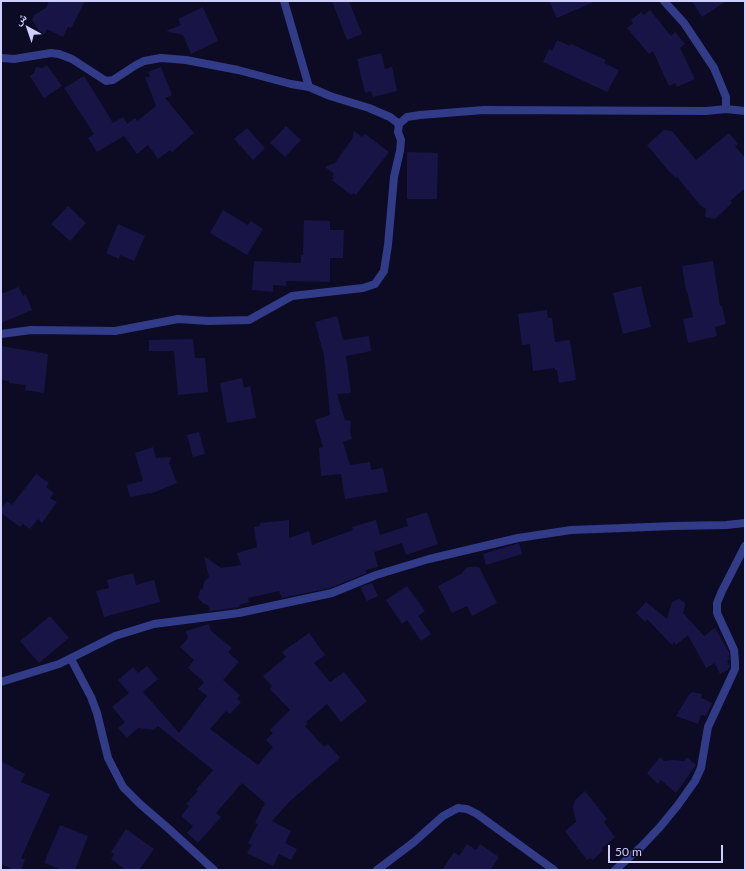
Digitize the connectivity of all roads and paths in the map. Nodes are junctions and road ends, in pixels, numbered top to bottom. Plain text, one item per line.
1 (284, 1) edge
2 (664, 1) edge
3 (1, 58) edge
4 (309, 87) junction
5 (726, 109) junction
6 (745, 110) edge
7 (399, 124) junction
8 (1, 334) edge
9 (745, 523) edge
10 (745, 546) edge
11 (71, 659) junction
12 (1, 682) edge
13 (214, 870) edge
14 (377, 870) edge
15 (554, 870) edge
16 (615, 870) edge

1 - 4 street
2 - 5 street
3 - 4 street
4 - 7 street
5 - 6 street
5 - 7 street
7 - 8 street
9 - 11 street
10 - 16 street
11 - 12 street
11 - 13 street
14 - 15 street

